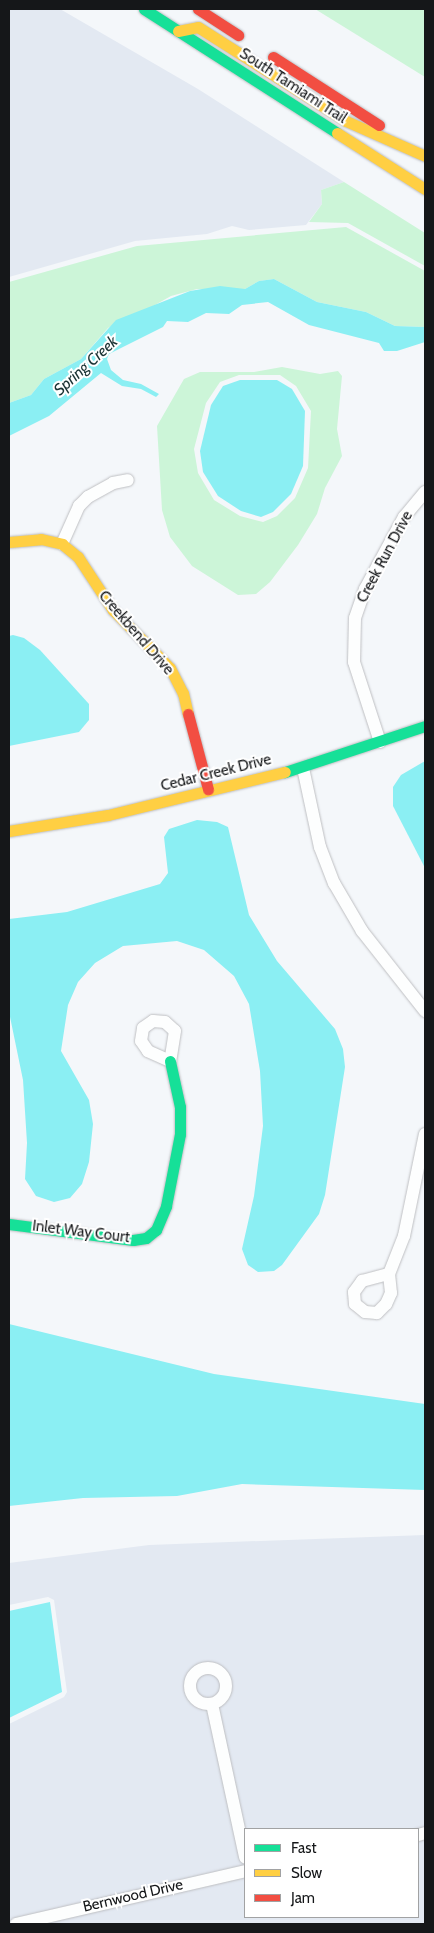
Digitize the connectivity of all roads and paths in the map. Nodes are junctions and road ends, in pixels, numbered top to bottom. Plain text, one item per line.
1 (144, 9) edge
2 (198, 9) edge
3 (178, 30) junction
4 (246, 40) dead end
5 (263, 50) dead end
6 (425, 155) edge
7 (425, 189) edge
8 (128, 480) dead end
9 (425, 492) edge
10 (9, 542) edge
11 (62, 544) junction
12 (425, 726) edge
13 (380, 742) junction
14 (303, 768) junction
15 (208, 789) junction
16 (9, 832) edge
17 (425, 1011) edge
18 (170, 1061) dead end
19 (425, 1134) edge
20 (9, 1224) edge
21 (389, 1274) dead end
22 (212, 1704) dead end
23 (244, 1852) edge
24 (244, 1871) edge
25 (19, 1924) edge

1 - 3 street, South Tamiami Trail
2 - 4 street, South Tamiami Trail
3 - 6 street
3 - 7 street, South Tamiami Trail
5 - 6 street, South Tamiami Trail
8 - 11 street
9 - 13 street, Creek Run Drive
10 - 11 street
11 - 15 street, Creekbend Drive
12 - 13 street, Cedar Creek Drive
13 - 14 street, Cedar Creek Drive
14 - 15 street, Cedar Creek Drive
14 - 17 street
15 - 16 street, Cedar Creek Drive
18 - 20 street, Inlet Way Court
19 - 21 street
22 - 23 street
24 - 25 street, Bernwood Drive

